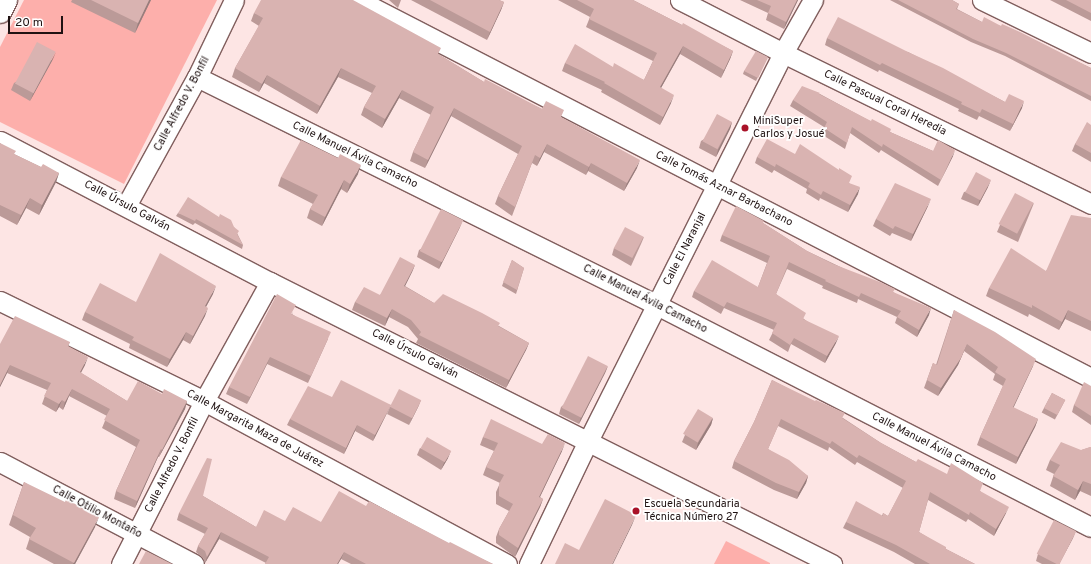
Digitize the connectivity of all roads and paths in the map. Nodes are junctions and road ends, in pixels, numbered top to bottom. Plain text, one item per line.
1 (6, 0) edge
2 (234, 0) edge
3 (358, 0) edge
4 (680, 0) edge
5 (813, 0) edge
6 (982, 0) edge
7 (0, 12) edge
8 (784, 53) junction
9 (1091, 53) edge
10 (197, 77) junction
11 (0, 141) edge
12 (717, 185) junction
13 (1091, 204) edge
14 (126, 206) junction
15 (270, 282) junction
16 (0, 301) edge
17 (657, 305) junction
18 (1091, 378) edge
19 (204, 401) junction
20 (588, 441) junction
21 (0, 462) edge
22 (1091, 527) edge
23 (137, 532) junction
24 (121, 564) edge
25 (194, 564) edge
26 (507, 564) edge
27 (529, 564) edge
28 (832, 564) edge

1 - 7 main road
2 - 10 street, Calle Alfredo V. Bonfil
3 - 12 street, Calle Tomás Aznar Barbachano
4 - 8 street, Calle Pascual Coral Heredia
5 - 8 street, Calle El Naranjal
6 - 9 street
8 - 12 street, Calle El Naranjal
8 - 13 street, Calle Pascual Coral Heredia
10 - 14 street, Calle Alfredo V. Bonfil
10 - 17 street, Calle Manuel Ávila Camacho
11 - 14 street, Calle Úrsulo Galván
12 - 17 street, Calle El Naranjal
12 - 18 street, Calle Tomás Aznar Barbachano
14 - 15 street, Calle Úrsulo Galván
15 - 19 street, Calle Alfredo V. Bonfil
15 - 20 street, Calle Úrsulo Galván
16 - 19 street, Calle Margarita Maza de Juárez
17 - 20 street, Calle El Naranjal
17 - 22 street, Calle Manuel Ávila Camacho
19 - 23 street, Calle Alfredo V. Bonfil
19 - 26 street, Calle Margarita Maza de Juárez
20 - 27 street, Calle El Naranjal
20 - 28 street, Calle Úrsulo Galván
21 - 23 street, Calle Otilio Montaño
23 - 24 street, Calle Alfredo V. Bonfil
23 - 25 street, Calle Otilio Montaño

